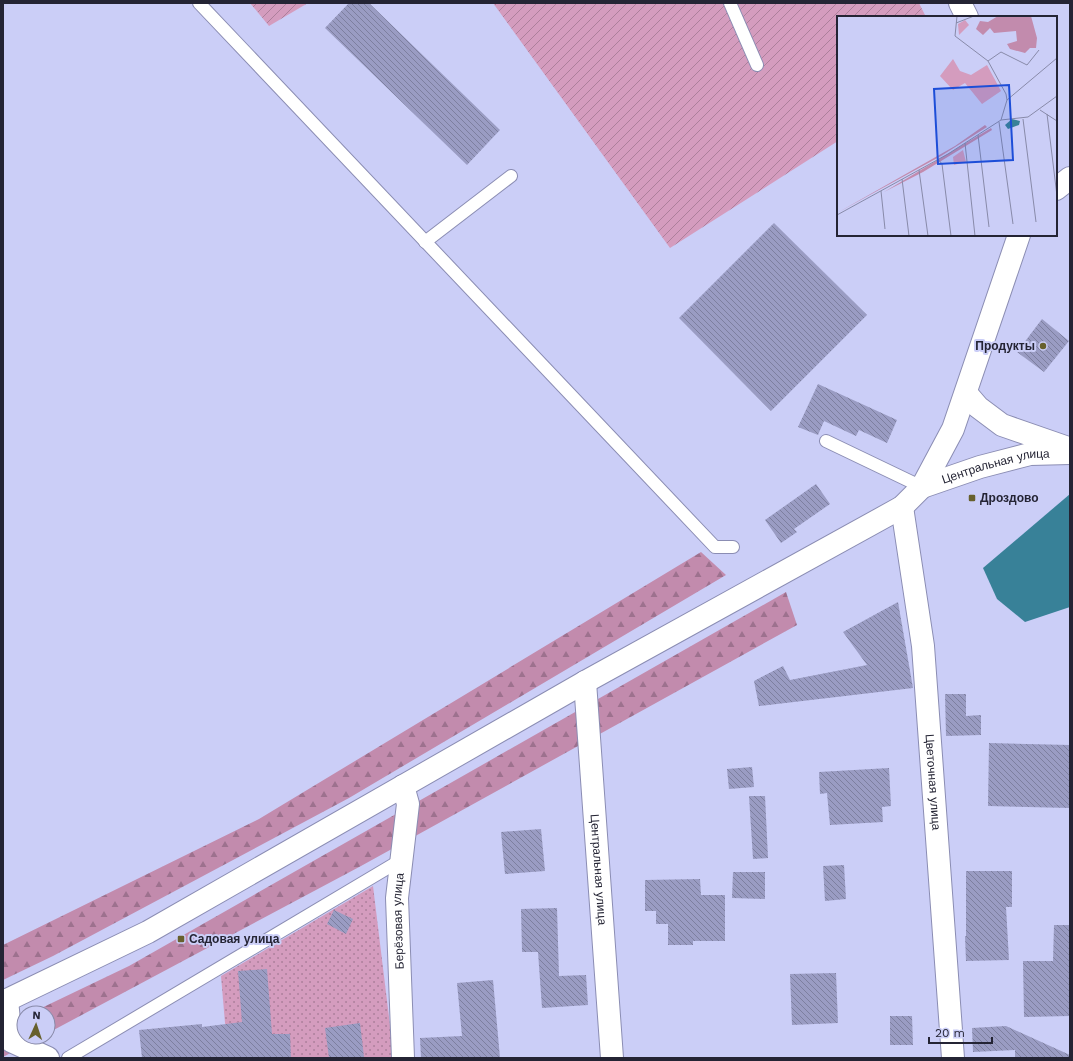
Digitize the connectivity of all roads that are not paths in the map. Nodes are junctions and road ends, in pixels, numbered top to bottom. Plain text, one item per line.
1 (199, 3) edge
2 (730, 3) edge
3 (960, 3) edge
4 (966, 16) edge
5 (757, 65) dead end
6 (511, 176) dead end
7 (1070, 178) edge
8 (1057, 188) edge
9 (1019, 236) edge
10 (425, 242) junction
11 (966, 392) junction
12 (826, 441) dead end
13 (1070, 449) edge
14 (1070, 452) edge
15 (922, 487) junction
16 (902, 507) junction
17 (733, 547) dead end
18 (585, 682) junction
19 (403, 786) junction
20 (401, 860) junction
21 (5, 1001) edge
22 (48, 1058) edge
23 (68, 1058) edge
24 (403, 1058) edge
25 (612, 1058) edge
26 (953, 1058) edge

1 - 10 lane
2 - 5 lane
3 - 4 street
6 - 10 lane
7 - 8 street
9 - 11 street
10 - 17 lane
11 - 13 street
11 - 15 street
12 - 15 lane
14 - 15 street, Центральная улица
15 - 16 street
16 - 18 street
16 - 26 street, Цветочная улица
18 - 19 street
18 - 25 street, Центральная улица
19 - 20 street, Берёзовая улица
19 - 21 street
20 - 23 lane
20 - 24 street, Берёзовая улица
21 - 22 street

